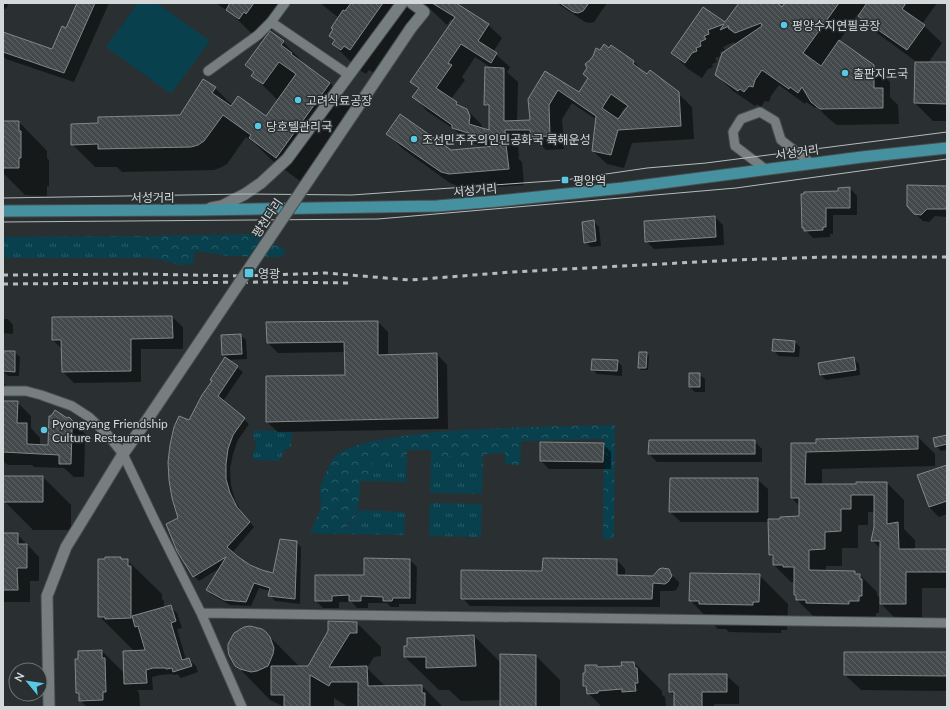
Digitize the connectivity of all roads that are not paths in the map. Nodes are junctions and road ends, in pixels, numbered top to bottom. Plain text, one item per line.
1 (285, 3) edge
2 (402, 3) edge
3 (412, 3) edge
4 (271, 22) junction
5 (208, 71) dead end
6 (349, 75) junction
7 (947, 148) edge
8 (811, 163) junction
9 (765, 169) junction
10 (197, 210) junction
11 (3, 211) edge
12 (3, 391) edge
13 (123, 454) junction
14 (201, 613) junction
15 (947, 623) edge
16 (49, 707) edge
17 (242, 707) edge

1 - 4 street
2 - 6 street
3 - 13 street, 평천다리, bridge
4 - 5 street
4 - 6 street
6 - 10 street
7 - 8 main road, 서성거리
8 - 9 main road, 서성거리
8 - 9 street
9 - 10 main road, 서성거리
10 - 11 main road, 서성거리
12 - 13 street
13 - 14 street
13 - 16 street, 평천다리
14 - 15 street
14 - 17 street

